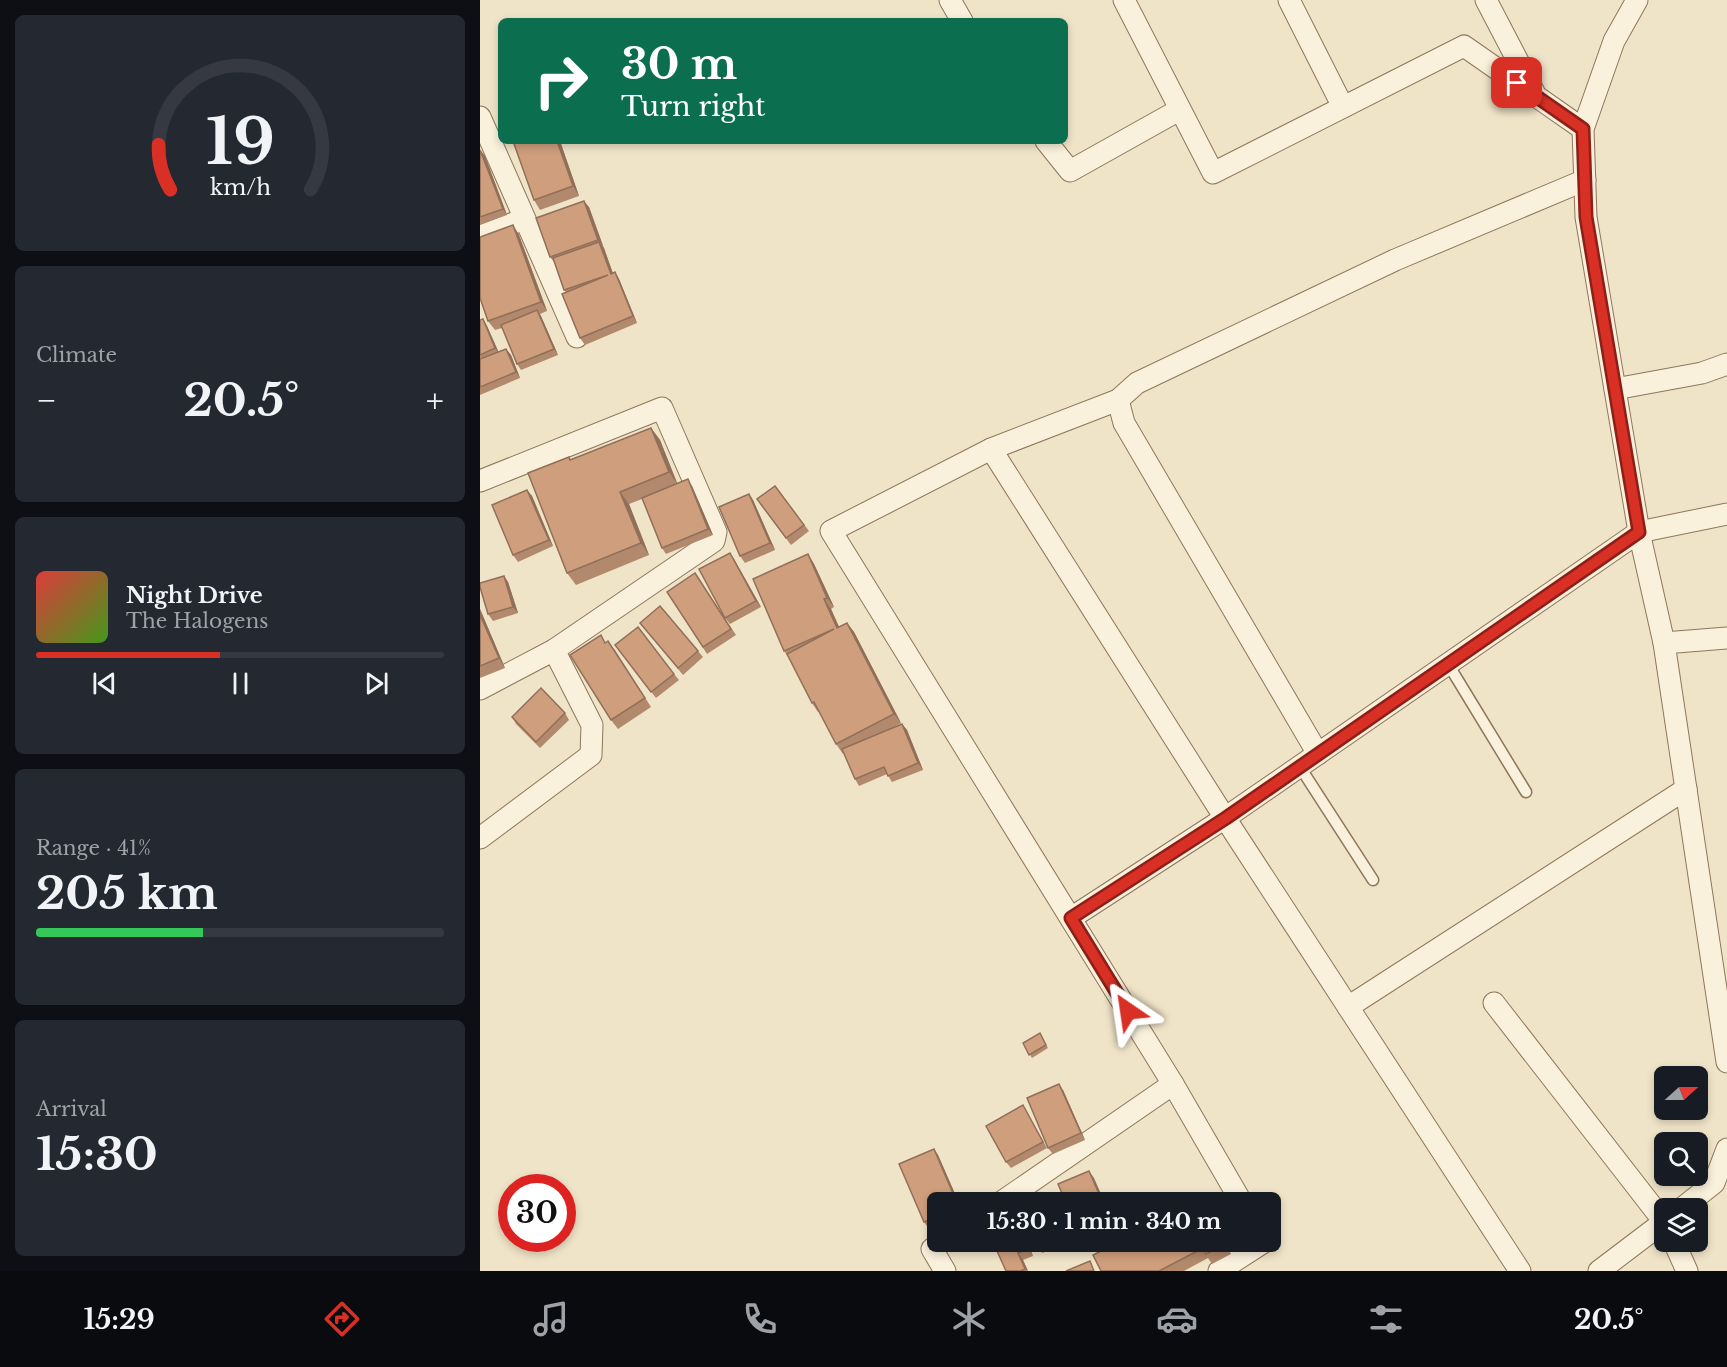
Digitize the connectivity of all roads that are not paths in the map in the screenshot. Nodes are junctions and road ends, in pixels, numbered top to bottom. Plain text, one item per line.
1 (950, 0) edge
2 (1124, 0) edge
3 (1289, 0) edge
4 (1486, 0) edge
5 (1637, 0) edge
6 (960, 18) edge
7 (1535, 96) junction
8 (1343, 107) junction
9 (1179, 110) junction
10 (480, 117) edge
11 (1583, 129) junction
12 (1048, 144) edge
13 (1585, 180) junction
14 (524, 219) junction
15 (480, 236) edge
16 (577, 337) edge
17 (1727, 364) edge
18 (1615, 389) junction
19 (1118, 400) junction
20 (991, 449) junction
21 (480, 481) edge
22 (1727, 514) edge
23 (1639, 532) junction
24 (1727, 638) edge
25 (1664, 643) junction
26 (554, 650) junction
27 (1448, 664) junction
28 (480, 689) edge
29 (1318, 754) junction
30 (1300, 767) junction
31 (1686, 789) junction
32 (1526, 792) dead end
33 (1226, 818) junction
34 (480, 838) edge
35 (1373, 880) dead end
36 (1071, 918) junction
37 (1494, 1003) dead end
38 (1348, 1007) junction
39 (1727, 1062) edge
40 (1173, 1084) junction
41 (1727, 1149) edge
42 (1720, 1182) edge
43 (1015, 1192) edge
44 (1236, 1192) edge
45 (1697, 1198) edge
46 (1654, 1208) edge
47 (1654, 1230) edge
48 (934, 1252) edge
49 (1248, 1252) edge
50 (1678, 1252) edge
51 (945, 1271) edge
52 (1219, 1271) edge
53 (1520, 1271) edge
54 (1599, 1271) edge
55 (1687, 1271) edge

1 - 6 street
2 - 9 street
3 - 8 street
4 - 7 street
5 - 11 street
7 - 8 street
7 - 11 street
8 - 9 street
9 - 12 street
10 - 14 street
11 - 13 street
13 - 18 street
13 - 19 street
14 - 15 street
14 - 16 street
17 - 18 street
18 - 23 street
19 - 20 street
19 - 29 street
20 - 33 street
20 - 36 street
21 - 26 street
22 - 23 street
23 - 25 street
23 - 27 street
24 - 25 street
25 - 31 street
26 - 28 street
26 - 34 street
27 - 29 street
27 - 32 lane
29 - 30 street
30 - 33 street
30 - 35 lane
31 - 38 street
31 - 39 street
33 - 36 street
33 - 38 street
36 - 40 street
37 - 46 street
38 - 53 street
40 - 43 street
40 - 44 street
41 - 42 street
42 - 45 street
47 - 54 street
48 - 51 street
49 - 52 street
50 - 55 street

